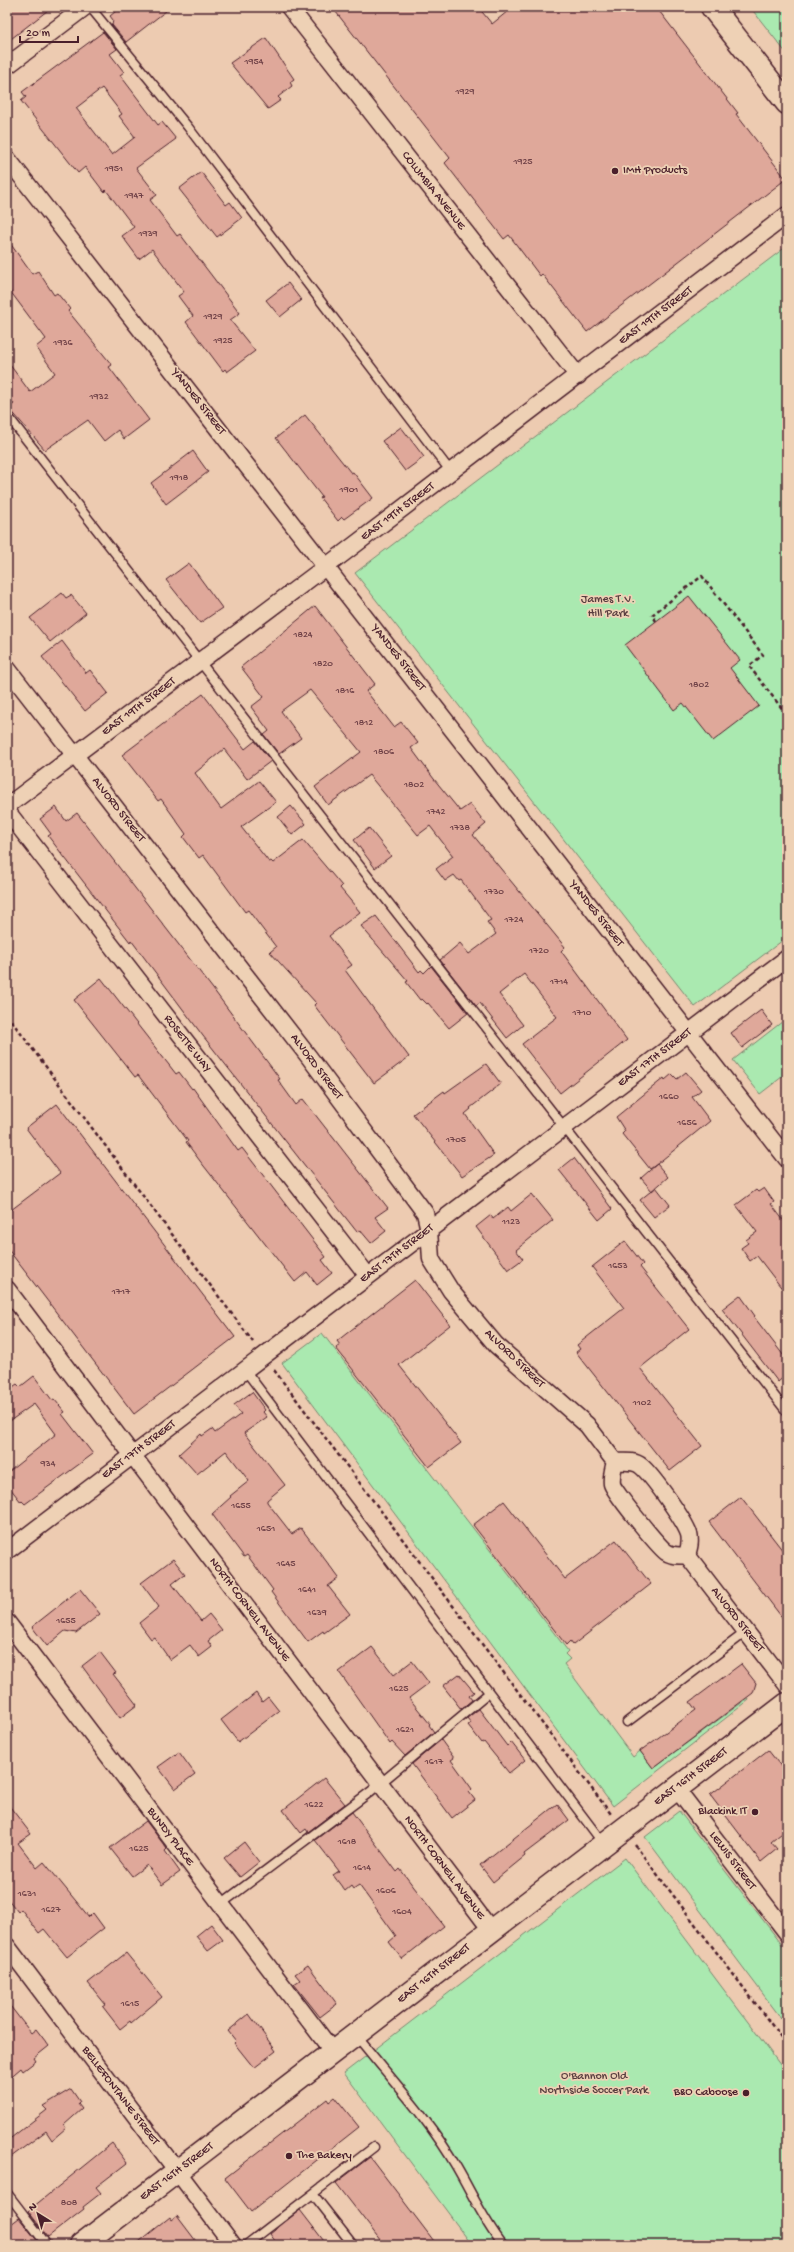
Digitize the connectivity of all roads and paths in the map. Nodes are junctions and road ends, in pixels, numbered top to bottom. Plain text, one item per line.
1 (85, 7) edge
2 (90, 7) edge
3 (289, 7) edge
4 (712, 7) edge
5 (7, 66) edge
6 (787, 103) edge
7 (7, 158) edge
8 (787, 215) edge
9 (578, 376) junction
10 (7, 415) edge
11 (451, 472) junction
12 (327, 566) junction
13 (656, 621) dead end
14 (201, 661) junction
15 (7, 668) edge
16 (787, 716) edge
17 (75, 756) junction
18 (7, 806) edge
19 (7, 811) edge
20 (787, 958) edge
21 (7, 1015) edge
22 (688, 1032) junction
23 (564, 1127) junction
24 (787, 1159) edge
25 (429, 1230) junction
26 (368, 1276) junction
27 (7, 1289) edge
28 (252, 1340) dead end
29 (272, 1367) dead end
30 (245, 1370) junction
31 (787, 1412) edge
32 (132, 1454) junction
33 (614, 1462) junction
34 (7, 1550) edge
35 (687, 1556) junction
36 (7, 1622) edge
37 (746, 1632) junction
38 (787, 1685) edge
39 (489, 1693) junction
40 (785, 1709) edge
41 (627, 1722) dead end
42 (380, 1783) junction
43 (676, 1788) junction
44 (609, 1812) dead end
45 (603, 1844) junction
46 (635, 1845) dead end
47 (221, 1904) junction
48 (491, 1930) junction
49 (786, 1930) edge
50 (7, 1946) edge
51 (356, 2034) junction
52 (787, 2045) edge
53 (333, 2052) junction
54 (374, 2147) dead end
55 (178, 2172) junction
56 (7, 2193) edge
57 (313, 2194) junction
58 (47, 2245) edge
59 (81, 2245) edge
60 (233, 2245) edge
61 (246, 2245) edge
62 (353, 2245) edge
63 (503, 2245) edge

1 - 5 street
2 - 11 lane
3 - 9 street, COLUMBIA AVENUE
4 - 6 main road
7 - 12 street, YANDES STREET
8 - 9 street, EAST 19TH STREET
9 - 11 street, EAST 19TH STREET
10 - 14 lane
11 - 12 street, EAST 19TH STREET
12 - 14 street, EAST 19TH STREET
12 - 22 street, YANDES STREET
13 - 16 path
14 - 17 street, EAST 19TH STREET
14 - 23 lane
15 - 17 street, ALVORD STREET
17 - 18 street, EAST 19TH STREET
17 - 25 street, ALVORD STREET
19 - 26 street, ROSETTE WAY
20 - 22 street, EAST 17TH STREET
21 - 28 path
22 - 23 street, EAST 17TH STREET
22 - 24 street, YANDES STREET
23 - 25 street, EAST 17TH STREET
23 - 31 lane
25 - 26 street, EAST 17TH STREET
25 - 33 street, ALVORD STREET
26 - 30 street, EAST 17TH STREET
27 - 32 street, NORTH CORNELL AVENUE
29 - 44 path
30 - 32 street, EAST 17TH STREET
30 - 39 lane
32 - 34 street, EAST 17TH STREET
32 - 42 street, NORTH CORNELL AVENUE
33 - 35 street
33 - 35 street
35 - 37 street, ALVORD STREET
36 - 47 street, BUNDY PLACE
37 - 38 street, ALVORD STREET
37 - 41 lane
39 - 42 lane
39 - 45 lane
40 - 43 main road, EAST 16TH STREET
42 - 47 lane
42 - 48 street, NORTH CORNELL AVENUE
43 - 45 main road, EAST 16TH STREET
43 - 49 street, LEWIS STREET
45 - 48 main road, EAST 16TH STREET
46 - 52 path
47 - 53 street, BUNDY PLACE
48 - 51 main road, EAST 16TH STREET
50 - 55 street, BELLEFONTAINE STREET
51 - 53 main road, EAST 16TH STREET
51 - 63 lane
53 - 55 main road, EAST 16TH STREET
54 - 57 lane
55 - 59 main road, EAST 16TH STREET
55 - 60 street, BELLEFONTAINE STREET
56 - 58 lane
57 - 61 lane
57 - 62 lane

